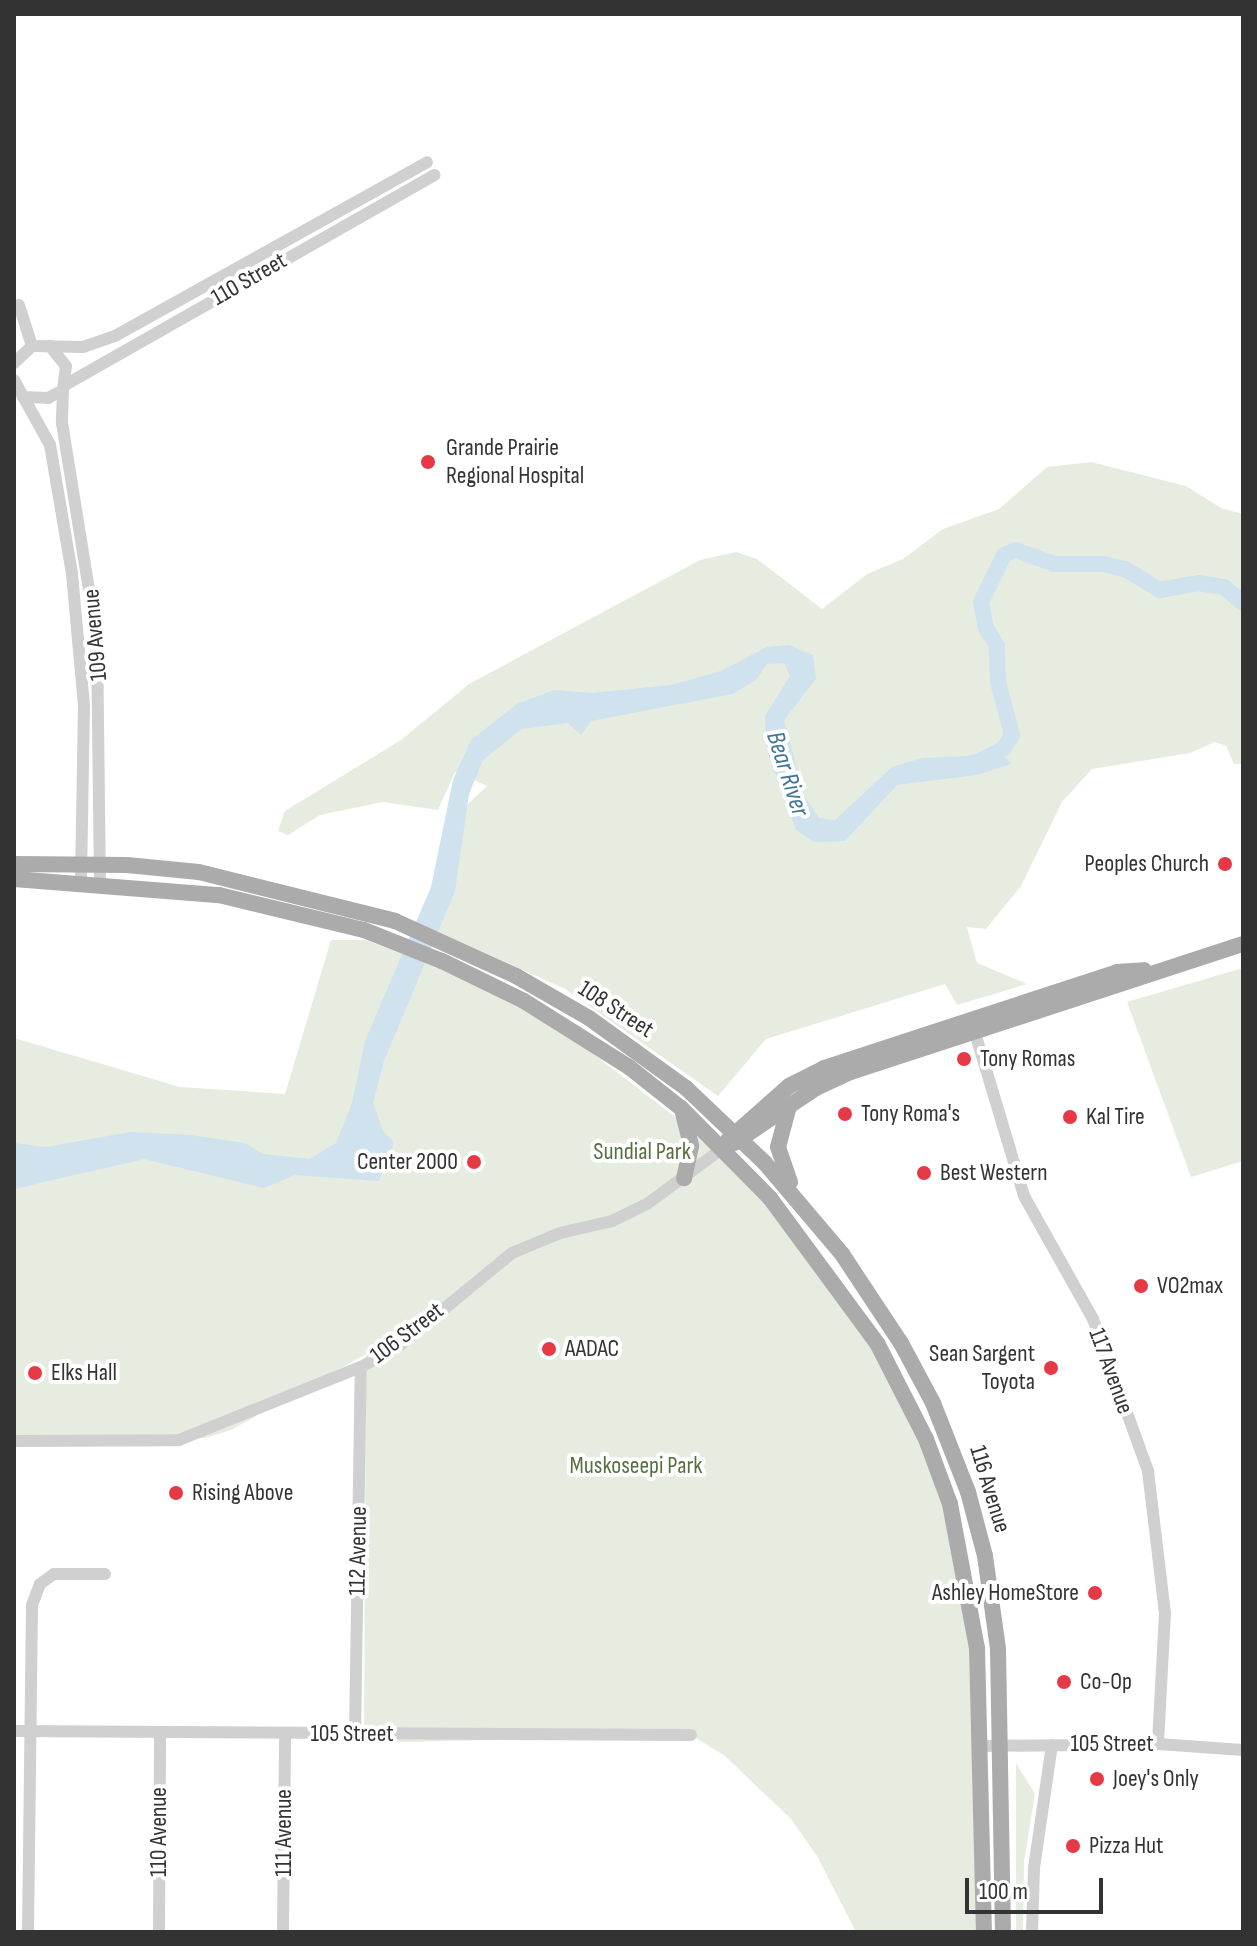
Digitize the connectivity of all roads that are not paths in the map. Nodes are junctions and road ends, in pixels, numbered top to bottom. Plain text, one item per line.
1 (427, 162) dead end
2 (435, 175) dead end
3 (19, 305) dead end
4 (32, 346) junction
5 (50, 346) junction
6 (15, 360) edge
7 (14, 380) edge
8 (64, 387) junction
9 (20, 396) edge
10 (14, 864) edge
11 (82, 864) junction
12 (101, 864) junction
13 (14, 879) edge
14 (81, 882) junction
15 (100, 883) junction
16 (1243, 944) edge
17 (973, 1025) junction
18 (793, 1102) junction
19 (681, 1108) junction
20 (738, 1135) junction
21 (723, 1148) junction
22 (684, 1178) junction
23 (796, 1196) junction
24 (361, 1367) junction
25 (14, 1441) edge
26 (105, 1574) dead end
27 (14, 1731) edge
28 (29, 1731) junction
29 (160, 1732) junction
30 (285, 1733) junction
31 (355, 1734) junction
32 (691, 1735) dead end
33 (1158, 1744) junction
34 (1002, 1745) junction
35 (1052, 1745) junction
36 (981, 1746) junction
37 (1243, 1750) edge
38 (28, 1932) edge
39 (159, 1932) edge
40 (283, 1932) edge
41 (984, 1932) edge
42 (1003, 1932) edge
43 (1032, 1932) edge

1 - 5 street, 110 Street
2 - 8 street, 110 Street
3 - 4 street
4 - 5 street, 110 Street
4 - 6 street
5 - 8 street, 109 Avenue
7 - 9 street, 109 Avenue
8 - 9 street, 110 Street
8 - 12 street, 109 Avenue
9 - 11 street, 109 Avenue
10 - 11 main road, 108 Street
11 - 12 main road, 108 Street
11 - 14 street, 109 Avenue
12 - 15 street, 109 Avenue
12 - 20 main road, 108 Street
13 - 14 main road, 108 Street
14 - 15 main road, 108 Street
15 - 19 main road, 108 Street
16 - 17 main road
17 - 18 main road
17 - 20 main road
17 - 33 street, 117 Avenue
18 - 20 main road
18 - 23 main road
19 - 21 main road, 108 Street
19 - 22 main road
20 - 21 main road
20 - 23 main road, 116 Avenue
21 - 22 street, 106 Street
21 - 36 main road, 116 Avenue
22 - 24 street, 106 Street
23 - 34 main road, 116 Avenue
24 - 25 street, 106 Street
24 - 31 street, 112 Avenue
26 - 28 street
27 - 28 street, 105 Street
28 - 29 street, 105 Street
28 - 38 street
29 - 30 street, 105 Street
29 - 39 street, 110 Avenue
30 - 31 street, 105 Street
30 - 40 street, 111 Avenue
31 - 32 street, 105 Street
33 - 35 street, 105 Street
33 - 37 street, 105 Street
34 - 35 street, 105 Street
34 - 36 street, 105 Street
34 - 42 main road, 116 Avenue
35 - 43 street
36 - 41 main road, 116 Avenue

